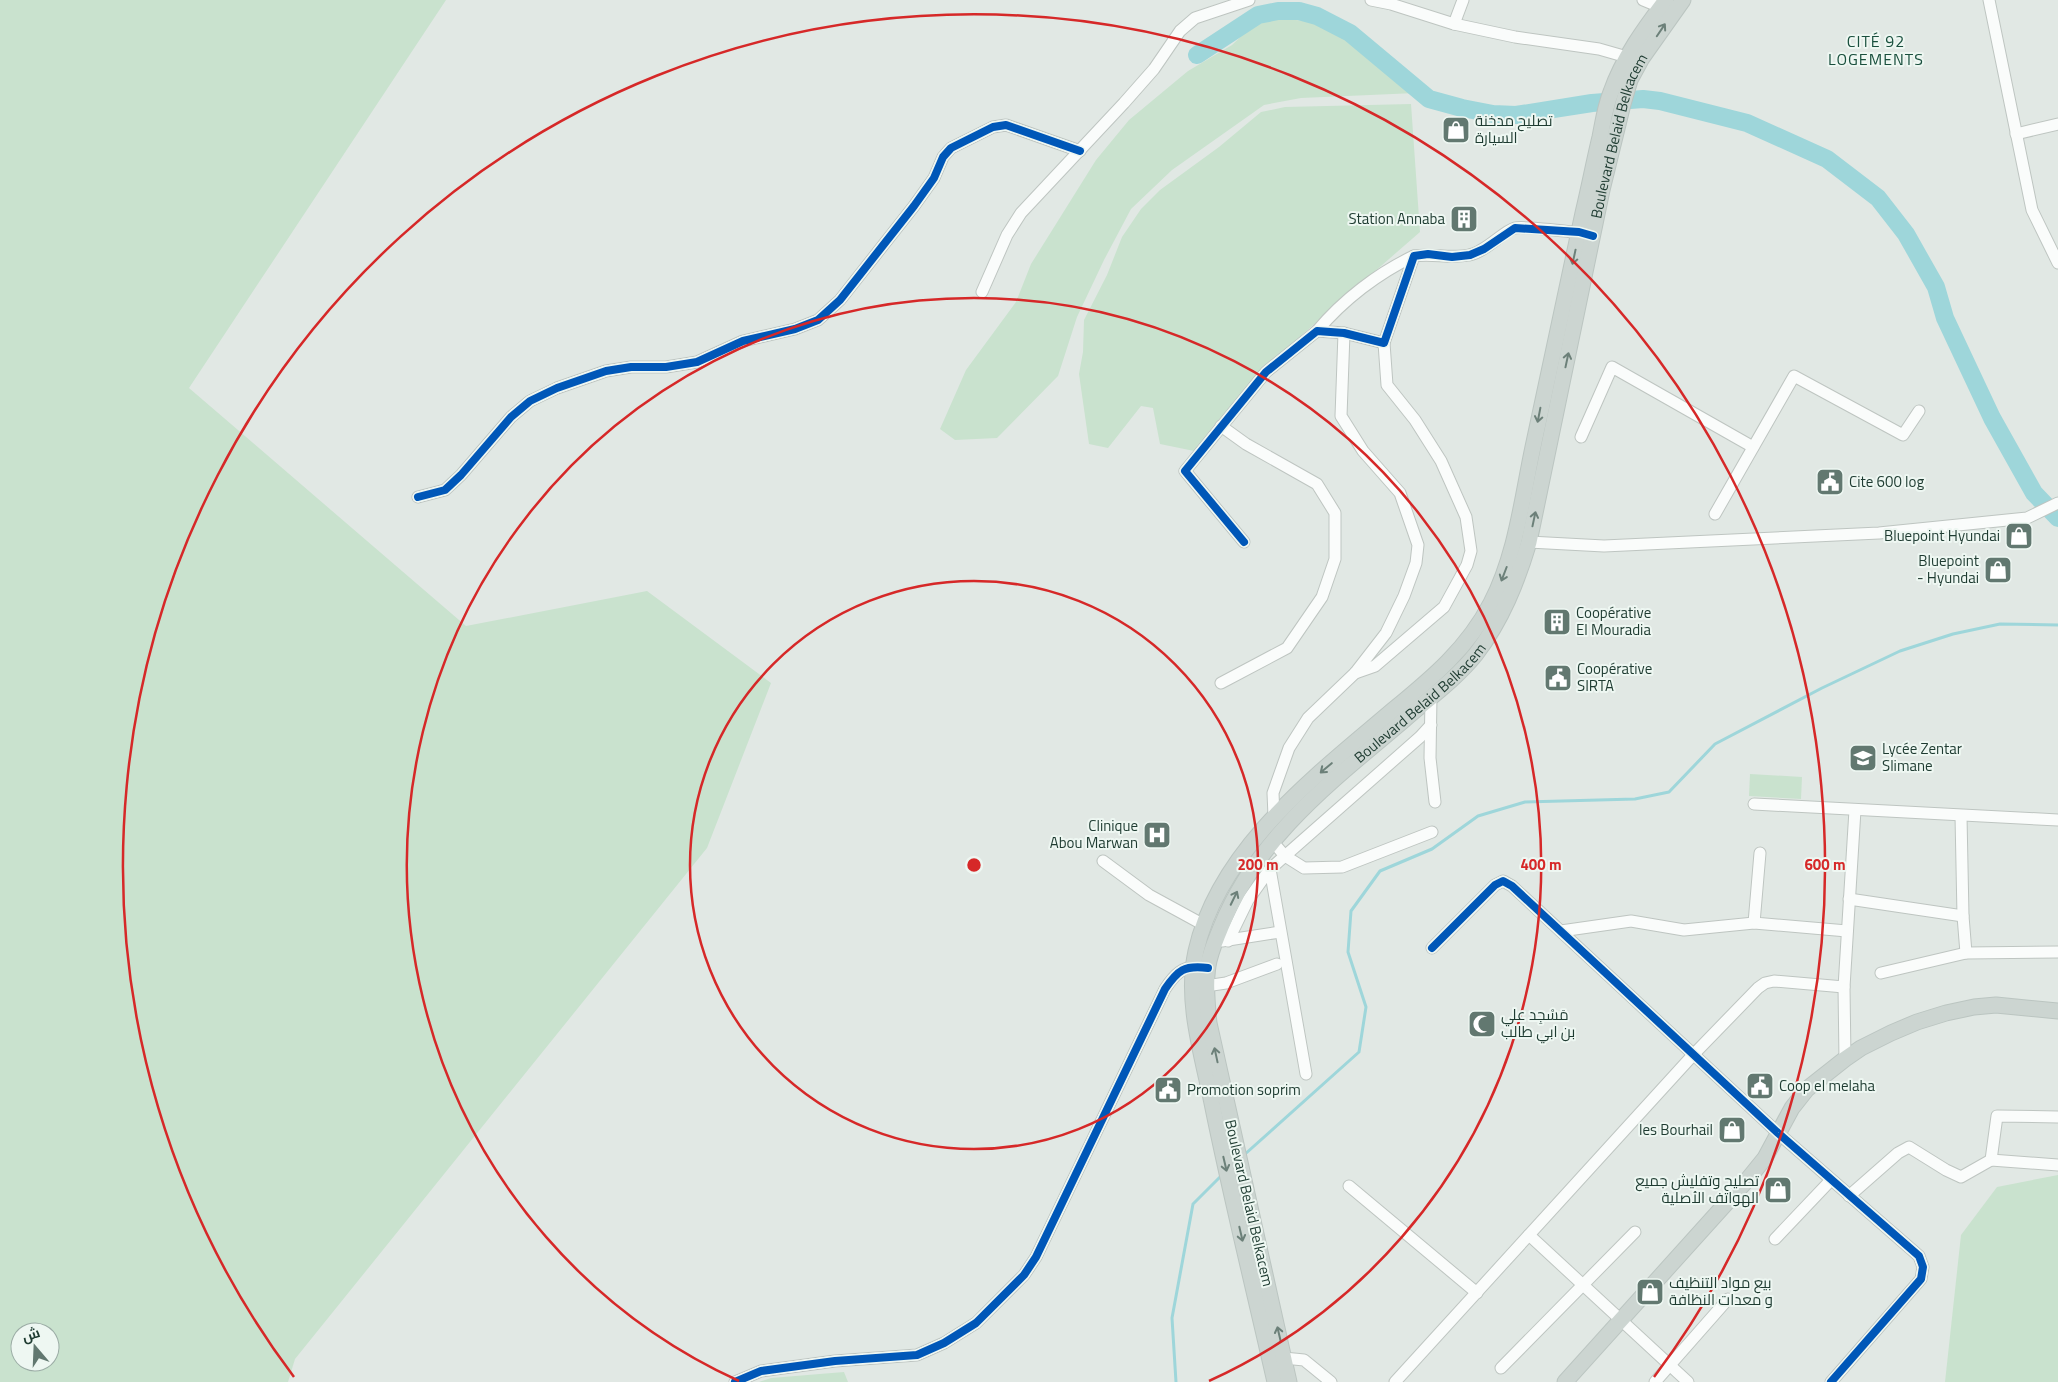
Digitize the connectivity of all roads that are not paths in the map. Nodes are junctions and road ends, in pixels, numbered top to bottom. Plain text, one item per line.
1 (1249, 0) edge
2 (1371, 0) edge
3 (1463, 0) edge
4 (1642, 0) edge
5 (1683, 0) edge
6 (1988, 0) edge
7 (1663, 4) edge
8 (1454, 24) junction
9 (1627, 57) junction
10 (2058, 124) edge
11 (2016, 134) junction
12 (1080, 151) junction
13 (1586, 234) junction
14 (1414, 256) junction
15 (2058, 263) edge
16 (982, 292) dead end
17 (1318, 332) junction
18 (1344, 333) junction
19 (1384, 343) junction
20 (1919, 411) dead end
21 (1221, 426) junction
22 (1581, 436) dead end
23 (1753, 447) junction
24 (418, 497) dead end
25 (2058, 503) edge
26 (1715, 514) dead end
27 (1244, 542) dead end
28 (1530, 542) junction
29 (1355, 673) junction
30 (1220, 683) dead end
31 (1431, 697) junction
32 (1431, 725) junction
33 (1436, 802) dead end
34 (1754, 804) dead end
35 (1855, 810) junction
36 (1274, 816) junction
37 (1961, 816) junction
38 (2058, 820) edge
39 (1432, 832) dead end
40 (1272, 842) junction
41 (1760, 853) dead end
42 (1285, 856) junction
43 (1103, 861) dead end
44 (1270, 869) junction
45 (1849, 899) junction
46 (1962, 916) junction
47 (1754, 923) junction
48 (1204, 925) junction
49 (1847, 931) junction
50 (1280, 932) junction
51 (1560, 932) junction
52 (1222, 941) junction
53 (1432, 948) dead end
54 (2058, 952) edge
55 (1966, 954) junction
56 (1277, 964) dead end
57 (1201, 967) junction
58 (1881, 973) dead end
59 (1200, 987) junction
60 (1844, 987) junction
61 (2058, 1011) edge
62 (1693, 1055) junction
63 (1845, 1058) junction
64 (1306, 1074) dead end
65 (2058, 1117) edge
66 (1778, 1133) junction
67 (1991, 1160) junction
68 (2058, 1165) edge
69 (1832, 1180) junction
70 (1236, 1182) junction
71 (1349, 1186) dead end
72 (1849, 1196) junction
73 (1636, 1232) dead end
74 (1530, 1236) junction
75 (1775, 1239) dead end
76 (1583, 1285) junction
77 (1477, 1293) junction
78 (1728, 1299) dead end
79 (1621, 1320) junction
80 (1284, 1358) junction
81 (1670, 1366) junction
82 (1501, 1368) dead end
83 (734, 1382) edge
84 (1275, 1382) edge
85 (1289, 1382) edge
86 (1331, 1382) edge
87 (1395, 1382) edge
88 (1565, 1382) edge
89 (1656, 1382) edge
90 (1688, 1382) edge
91 (1831, 1382) edge

1 - 12 street
2 - 8 street
3 - 8 street
4 - 7 street
13 -> 5 main road, Boulevard Belaid Belkacem
6 - 11 street
7 - 9 main road, Boulevard Belaid Belkacem
8 - 9 street
9 - 13 main road, Boulevard Belaid Belkacem
10 - 11 street
11 - 15 street
12 - 16 street
12 - 24 street
13 - 14 street
28 -> 13 main road, Boulevard Belaid Belkacem
13 -> 36 main road, Boulevard Belaid Belkacem
14 - 17 street
14 - 19 street
17 - 18 street
17 - 21 street
18 - 19 street
18 - 29 street
19 - 29 street
20 - 23 street
21 - 27 street
21 - 30 street
22 - 23 street
23 - 26 street
25 - 28 street
28 - 31 main road, Boulevard Belaid Belkacem
29 - 36 street
31 - 32 street
31 - 40 main road, Boulevard Belaid Belkacem
32 - 33 street
32 - 42 street
34 - 35 street
35 - 37 street
35 - 45 street
36 - 48 main road, Boulevard Belaid Belkacem
37 - 38 street
37 - 46 street
39 - 42 street
40 - 42 street
52 -> 40 main road, Boulevard Belaid Belkacem
41 - 47 street
42 - 44 street
43 - 48 street
44 - 50 street
44 - 52 street
45 - 46 street
45 - 49 street
46 - 55 street
47 - 49 street
47 - 51 street
48 - 57 main road, Boulevard Belaid Belkacem
49 - 60 street
50 - 52 street
50 - 64 street
51 - 53 street
51 - 62 street
52 - 57 main road, Boulevard Belaid Belkacem
54 - 55 street
55 - 58 street
56 - 59 street
57 - 59 main road, Boulevard Belaid Belkacem
57 - 83 street
59 - 70 main road, Boulevard Belaid Belkacem
60 - 62 street
60 - 63 street
61 - 63 main road
62 - 66 street
62 - 74 street
63 - 66 main road
65 - 67 street
66 - 69 street
66 - 79 main road
67 - 68 street
67 - 72 street
69 - 72 street
69 - 75 street
80 -> 70 main road, Boulevard Belaid Belkacem
70 -> 84 main road, Boulevard Belaid Belkacem
71 - 77 street
72 - 91 street
73 - 76 street
74 - 76 street
74 - 77 street
76 - 79 street
76 - 82 street
77 - 87 street
78 - 81 street
79 - 81 street
79 - 88 main road
80 - 85 main road, Boulevard Belaid Belkacem
80 - 86 street
81 - 89 street
81 - 90 street

